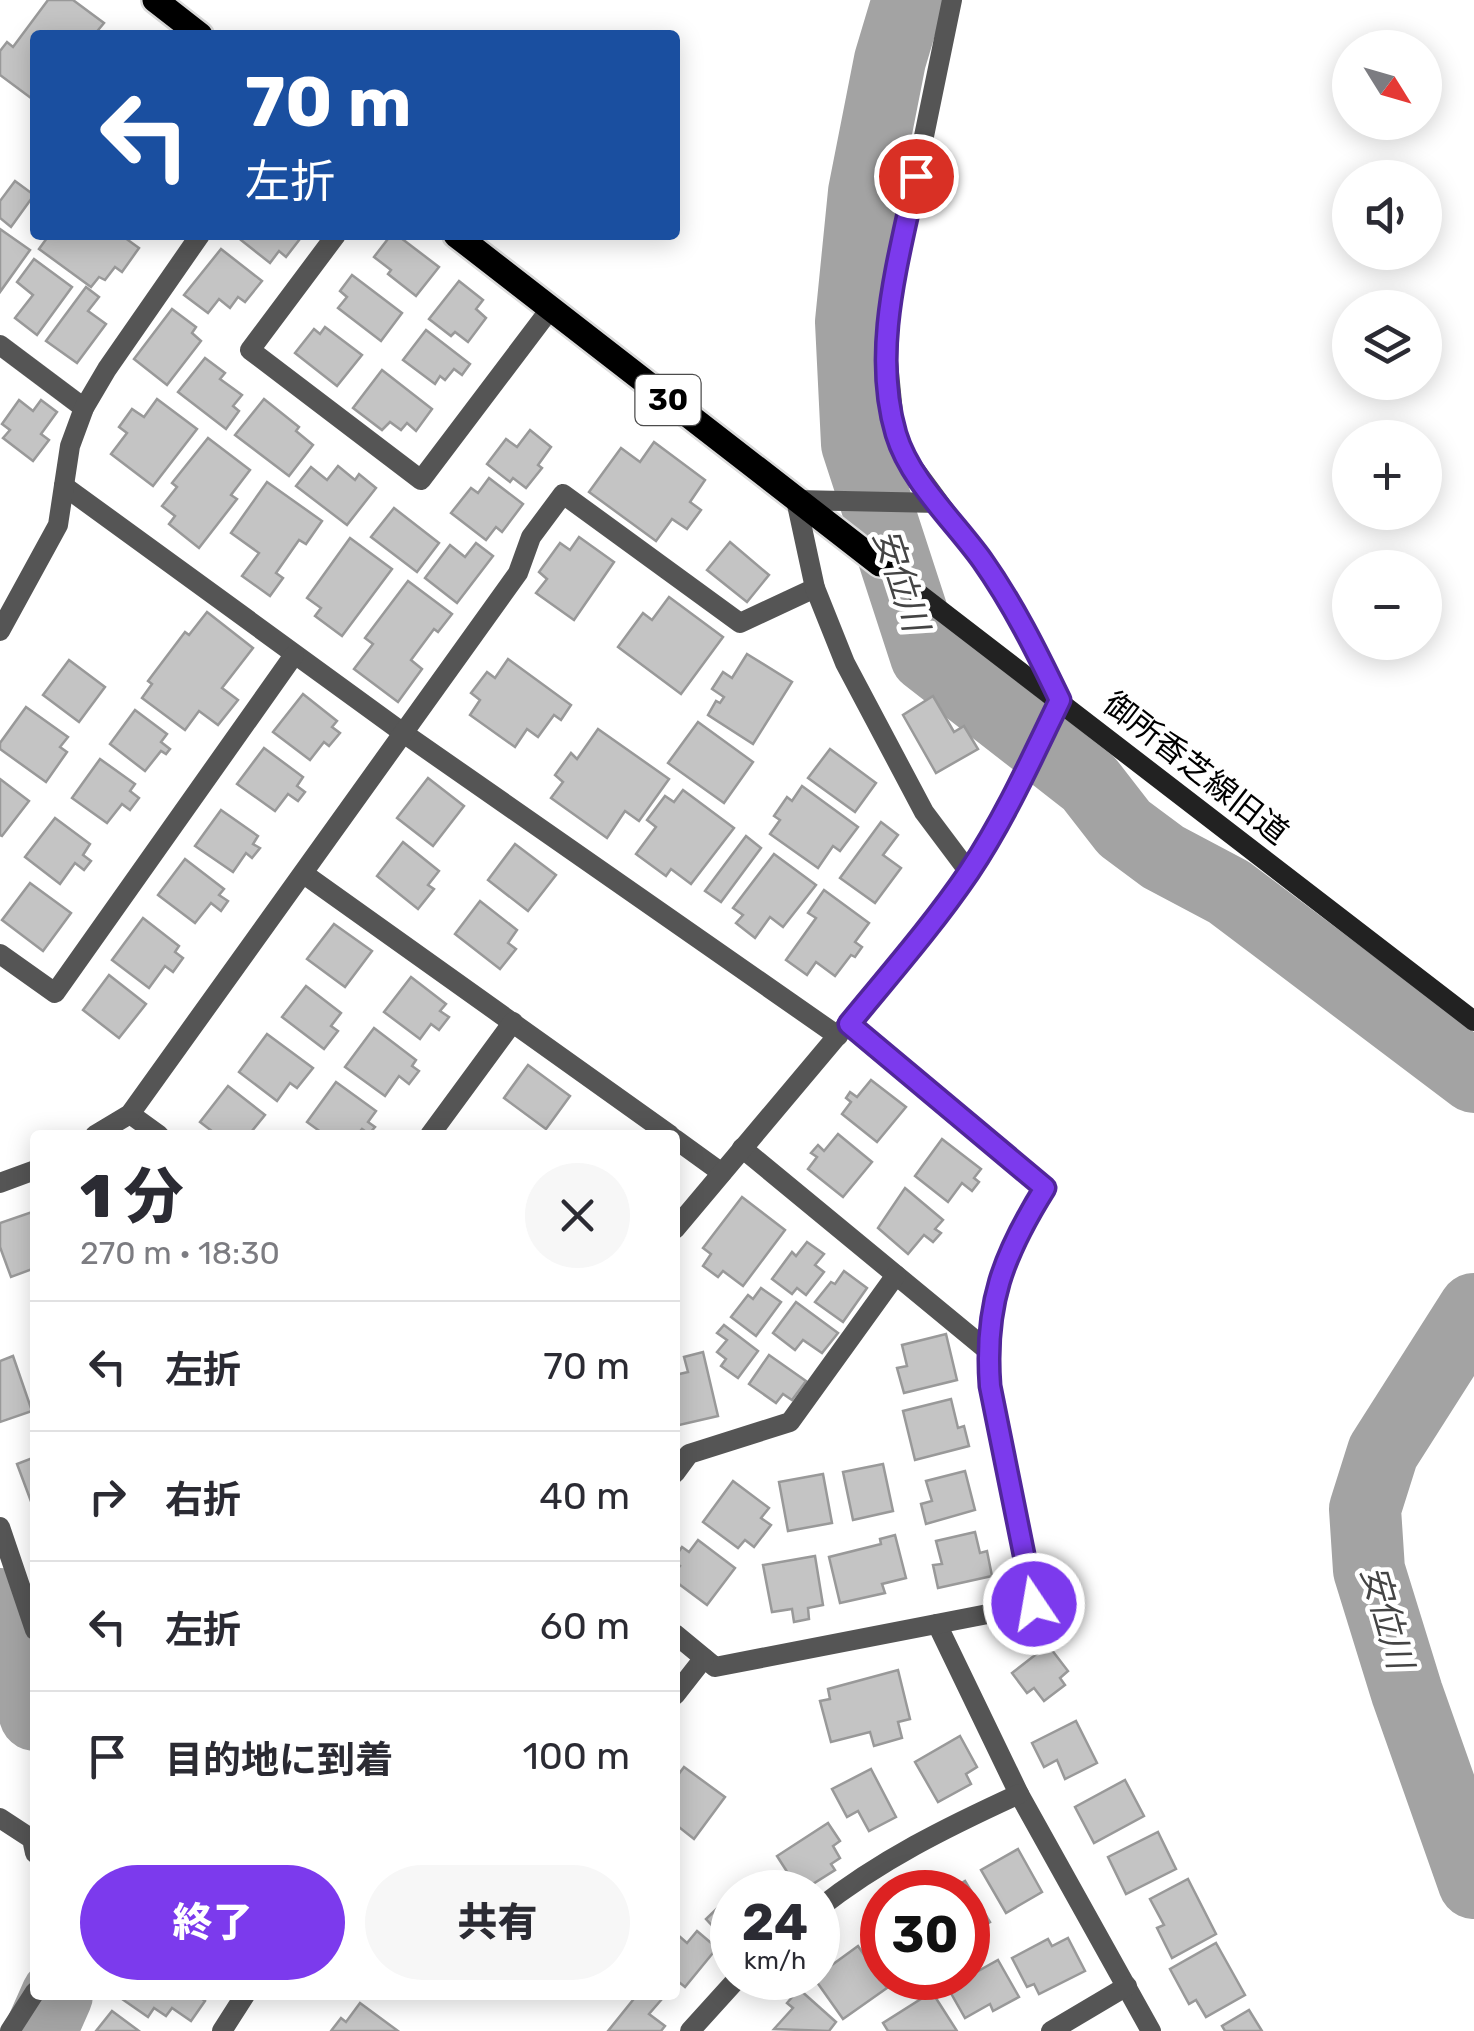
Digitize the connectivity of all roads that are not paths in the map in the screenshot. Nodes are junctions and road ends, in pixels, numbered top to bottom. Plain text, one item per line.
1 (155, 0) edge
2 (952, 0) edge
3 (194, 30) edge
4 (197, 240) edge
5 (332, 240) edge
6 (462, 240) edge
7 (550, 308) junction
8 (0, 344) edge
9 (84, 408) junction
10 (64, 486) junction
11 (796, 500) junction
12 (938, 504) junction
13 (880, 564) joint
14 (815, 588) junction
15 (0, 631) edge
16 (294, 655) junction
17 (1060, 700) junction
18 (402, 732) junction
19 (969, 872) junction
20 (304, 874) junction
21 (0, 954) edge
22 (1474, 1021) edge
23 (513, 1022) junction
24 (844, 1030) junction
25 (130, 1114) junction
26 (103, 1130) edge
27 (152, 1130) edge
28 (434, 1130) edge
29 (662, 1130) edge
30 (680, 1143) edge
31 (742, 1148) junction
32 (30, 1172) edge
33 (722, 1172) junction
34 (0, 1183) edge
35 (680, 1223) edge
36 (896, 1275) junction
37 (987, 1350) junction
38 (680, 1467) edge
39 (0, 1527) edge
40 (30, 1615) edge
41 (937, 1624) junction
42 (680, 1638) edge
43 (704, 1658) junction
44 (680, 1689) edge
45 (1019, 1794) junction
46 (0, 1818) edge
47 (30, 1838) edge
48 (840, 1892) edge
49 (1127, 1986) junction
50 (30, 2000) edge
51 (243, 2000) edge
52 (718, 2000) edge
53 (231, 2028) edge
54 (10, 2031) edge
55 (690, 2031) edge
56 (1051, 2031) edge
57 (1151, 2031) edge

1 - 3 main road
2 - 12 street
4 - 9 street
5 - 7 street
6 - 7 main road, 30
7 - 11 main road, 30
8 - 9 street
9 - 10 street
10 - 15 street
10 - 16 street
11 - 12 street
11 - 13 main road, 30
11 - 14 street
12 - 17 street
13 - 17 street, 御所香芝線旧道
14 - 18 street
14 - 19 street
16 - 18 street
16 - 21 street
17 - 19 street
17 - 22 street, 御所香芝線旧道
18 - 20 street
18 - 24 street
19 - 24 street
20 - 23 street
20 - 25 street
23 - 28 street
23 - 29 street
24 - 31 street
24 - 37 street
25 - 26 street
25 - 27 street
30 - 33 street
31 - 33 street
31 - 36 street
32 - 34 street
33 - 35 street
36 - 37 street
36 - 38 street
37 - 41 street
39 - 40 street
41 - 43 street
41 - 45 street
42 - 43 street
43 - 44 street
45 - 48 street
45 - 49 street
46 - 47 street
49 - 56 street
49 - 57 street
50 - 54 street
51 - 53 street
52 - 55 street

